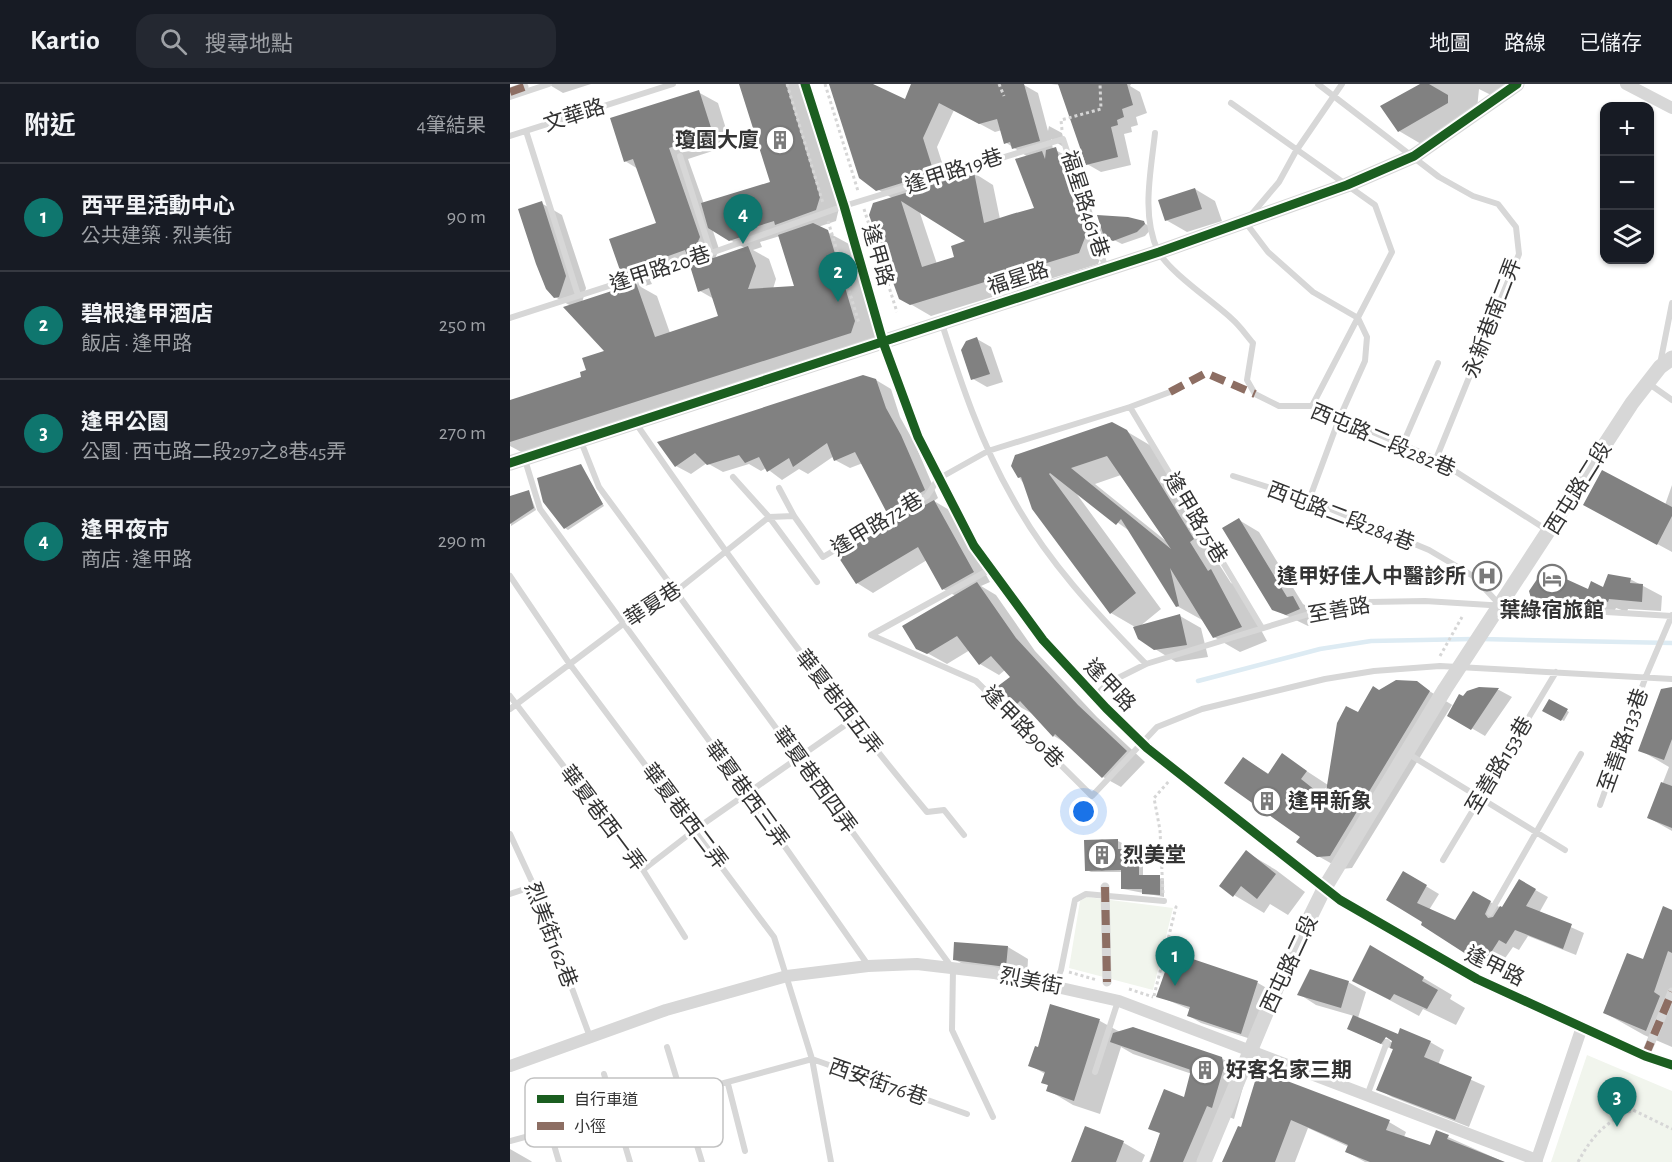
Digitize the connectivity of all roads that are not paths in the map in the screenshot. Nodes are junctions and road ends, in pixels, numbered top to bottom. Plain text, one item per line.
1 (549, 84) edge
2 (673, 84) edge
3 (805, 84) edge
4 (1318, 84) edge
5 (1342, 84) edge
6 (1518, 84) edge
7 (1626, 84) edge
8 (524, 88) edge
9 (510, 92) edge
10 (1334, 94) junction
11 (510, 97) edge
12 (1231, 103) dead end
13 (1672, 108) edge
14 (526, 130) junction
15 (1155, 133) dead end
16 (510, 136) edge
17 (1064, 139) joint
18 (1296, 151) junction
19 (680, 156) dead end
20 (1414, 156) junction
21 (1347, 185) junction
22 (844, 206) junction
23 (1245, 222) junction
24 (1159, 252) junction
25 (711, 253) junction
26 (1106, 269) junction
27 (578, 295) junction
28 (1672, 303) edge
29 (510, 318) edge
30 (1358, 318) junction
31 (942, 322) junction
32 (883, 342) junction
33 (1438, 363) dead end
34 (1666, 363) edge
35 (1647, 383) junction
36 (1170, 392) dead end
37 (1672, 400) edge
38 (1312, 406) junction
39 (1130, 407) junction
40 (1339, 419) junction
41 (634, 421) junction
42 (580, 439) junction
43 (1402, 446) junction
44 (988, 451) junction
45 (1436, 459) junction
46 (517, 460) edge
47 (1233, 476) dead end
48 (733, 477) dead end
49 (938, 478) junction
50 (779, 488) dead end
51 (1309, 500) junction
52 (794, 516) junction
53 (769, 517) junction
54 (1550, 532) junction
55 (724, 552) junction
56 (989, 570) junction
57 (510, 576) edge
58 (817, 582) dead end
59 (675, 592) junction
60 (1500, 606) junction
61 (1672, 616) edge
62 (623, 624) junction
63 (1262, 628) junction
64 (1464, 660) junction
65 (569, 663) junction
66 (1146, 664) junction
67 (1556, 672) junction
68 (1646, 676) junction
69 (1672, 679) edge
70 (510, 696) edge
71 (1095, 697) junction
72 (512, 706) edge
73 (851, 721) junction
74 (1142, 743) junction
75 (1407, 753) junction
76 (1581, 754) dead end
77 (800, 758) junction
78 (748, 794) junction
79 (1479, 797) junction
80 (1600, 805) dead end
81 (696, 830) junction
82 (510, 834) edge
83 (1535, 834) junction
84 (964, 835) dead end
85 (1565, 850) dead end
86 (1443, 860) dead end
87 (644, 870) junction
88 (534, 886) junction
89 (1324, 889) junction
90 (1106, 891) junction
91 (510, 894) edge
92 (1164, 901) road end
93 (1490, 913) dead end
94 (685, 937) dead end
95 (868, 966) junction
96 (953, 969) junction
97 (787, 976) junction
98 (1107, 982) dead end
99 (1054, 985) junction
100 (1672, 992) edge
101 (1119, 1001) junction
102 (1582, 1027) junction
103 (590, 1038) junction
104 (1387, 1042) dead end
105 (667, 1047) dead end
106 (1250, 1050) junction
107 (1645, 1056) junction
108 (812, 1059) junction
109 (1672, 1065) edge
110 (510, 1066) edge
111 (1095, 1072) dead end
112 (604, 1074) dead end
113 (605, 1078) edge
114 (678, 1078) edge
115 (728, 1084) junction
116 (723, 1085) edge
117 (1368, 1093) junction
118 (967, 1114) dead end
119 (993, 1117) dead end
120 (525, 1137) edge
121 (510, 1141) edge
122 (555, 1147) edge
123 (626, 1147) edge
124 (698, 1147) edge
125 (745, 1151) dead end
126 (1537, 1161) edge
127 (559, 1162) edge
128 (630, 1162) edge
129 (702, 1162) edge
130 (831, 1162) edge
131 (1204, 1162) edge

1 - 8 lane
2 - 14 lane, 文華路
3 - 22 street, 逢甲路
4 - 10 lane, 永新巷南二弄
5 - 10 lane
6 - 20 street, 福星路
7 - 13 street
8 - 9 street
8 - 11 lane
10 - 18 lane
10 - 20 lane, 永新巷南二弄
12 - 18 lane
14 - 16 lane, 文華路
14 - 27 lane
15 - 24 lane
17 - 22 lane, 逢甲路19巷
17 - 26 lane, 福星路461巷
18 - 21 lane
18 - 23 lane
19 - 25 lane
20 - 21 street, 福星路
20 - 45 lane, 永新巷南二弄
21 - 23 street, 福星路
21 - 30 lane
22 - 25 lane, 逢甲路20巷
22 - 32 street, 逢甲路
23 - 24 street, 福星路
23 - 30 lane
24 - 26 street, 福星路
24 - 38 lane, 西屯路二段282巷
25 - 27 lane, 逢甲路20巷
26 - 31 street, 福星路
27 - 29 lane, 逢甲路20巷
28 - 34 lane
30 - 38 lane
30 - 40 lane
31 - 32 street, 福星路
31 - 44 lane, 逢甲路
32 - 41 street, 福星路
32 - 49 street, 逢甲路
33 - 43 lane
34 - 35 street, 西屯路二段
35 - 37 lane
35 - 54 street, 西屯路二段
36 - 39 lane
38 - 40 lane, 西屯路二段282巷
39 - 44 lane
39 - 63 lane, 逢甲路75巷
40 - 43 lane, 西屯路二段282巷
40 - 51 lane
41 - 42 street, 福星路
41 - 55 lane, 華夏巷西五弄
42 - 46 street, 福星路
42 - 59 lane, 華夏巷西四弄
43 - 45 lane, 西屯路二段282巷
44 - 49 lane
44 - 66 lane, 逢甲路
45 - 54 lane, 西屯路二段282巷
46 - 62 lane, 華夏巷西三弄
47 - 51 lane, 西屯路二段284巷
48 - 53 lane
49 - 52 lane, 逢甲路72巷
49 - 56 street, 逢甲路
50 - 52 lane
51 - 60 lane, 西屯路二段284巷
52 - 53 lane
53 - 55 lane, 華夏巷
53 - 58 lane
54 - 60 street, 西屯路二段
55 - 59 lane, 華夏巷
55 - 73 lane, 華夏巷西五弄
56 - 71 street, 逢甲路
56 - 74 lane, 逢甲路90巷
57 - 65 lane, 華夏巷西二弄
59 - 62 lane, 華夏巷
59 - 77 lane, 華夏巷西四弄
60 - 61 lane, 至善路
60 - 63 lane, 至善路
60 - 64 street, 西屯路二段
61 - 68 lane, 至善路133巷
62 - 65 lane, 華夏巷
62 - 78 lane, 華夏巷西三弄
63 - 66 lane, 至善路
64 - 67 lane
64 - 74 lane
64 - 75 street, 西屯路二段
65 - 72 lane, 華夏巷
65 - 81 lane, 華夏巷西二弄
66 - 71 lane, 至善路
67 - 68 lane
67 - 79 lane, 至善路153巷
68 - 69 lane
68 - 80 lane, 至善路133巷
70 - 72 lane, 華夏巷西一弄
71 - 74 street, 逢甲路
72 - 87 lane, 華夏巷西一弄
73 - 77 lane
73 - 84 lane, 華夏巷西五弄
74 - 89 street, 逢甲路
75 - 79 lane
75 - 89 street, 西屯路二段
76 - 83 lane
77 - 78 lane
77 - 96 lane, 華夏巷西四弄
78 - 81 lane
78 - 95 lane, 華夏巷西三弄
79 - 83 lane
79 - 86 lane, 至善路153巷
81 - 87 lane
81 - 97 lane, 華夏巷西二弄
82 - 88 lane, 烈美街162巷
83 - 85 lane
83 - 93 lane
87 - 94 lane, 華夏巷西一弄
88 - 91 lane
88 - 103 lane, 烈美街162巷
89 - 102 street, 逢甲路
89 - 106 street, 西屯路二段
90 - 92 lane
90 - 98 street
90 - 99 lane
95 - 96 street, 烈美街
95 - 97 street, 烈美街
96 - 99 street, 烈美街
96 - 119 lane
97 - 103 street, 烈美街
97 - 108 lane, 華夏巷西二弄
99 - 101 street, 烈美街
100 - 107 street
101 - 106 street, 烈美街
101 - 111 lane
102 - 107 street, 逢甲路
102 - 126 street
103 - 110 street, 烈美街
104 - 117 lane
105 - 114 lane
106 - 117 street, 烈美街
106 - 131 street, 西屯路二段
107 - 109 street, 逢甲路
108 - 115 lane, 西安街76巷
108 - 118 lane, 西安街76巷
108 - 130 lane, 華夏巷西二弄
112 - 113 lane
115 - 116 lane, 西安街76巷
115 - 125 lane
117 - 126 street, 烈美街
120 - 121 lane, 西安街76巷
122 - 127 lane
123 - 128 lane
124 - 129 lane

